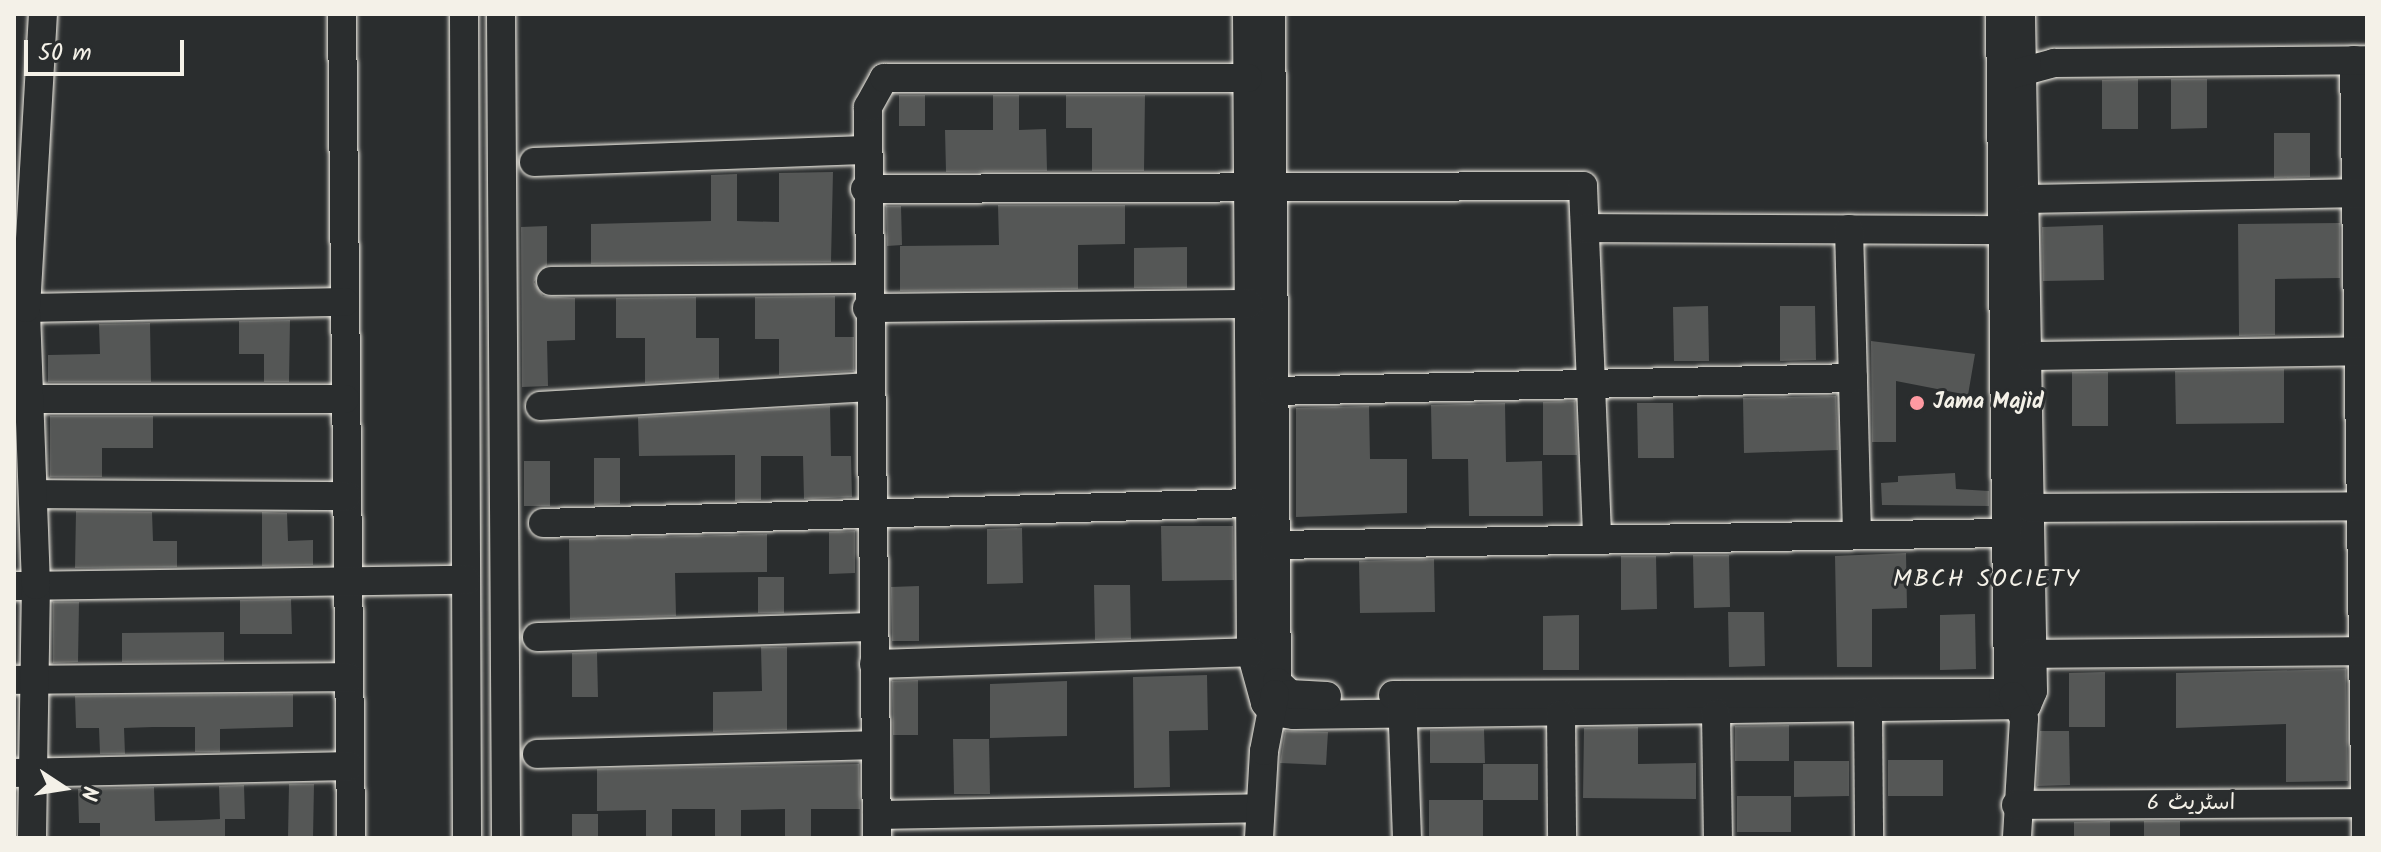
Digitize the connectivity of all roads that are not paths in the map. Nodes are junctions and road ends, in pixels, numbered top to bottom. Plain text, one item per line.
1 (43, 14) edge
2 (342, 14) edge
3 (464, 14) edge
4 (501, 14) edge
5 (1247, 14) edge
6 (1271, 14) edge
7 (2000, 14) edge
8 (2021, 14) edge
9 (2360, 60) edge
10 (2011, 76) junction
11 (1248, 78) junction
12 (864, 150) junction
13 (534, 162) dead end
14 (1261, 186) junction
15 (865, 189) junction
16 (2361, 194) edge
17 (2025, 199) junction
18 (1586, 228) junction
19 (1849, 229) junction
20 (2004, 230) junction
21 (866, 279) junction
22 (551, 281) dead end
23 (345, 302) junction
24 (1249, 304) junction
25 (867, 308) junction
26 (20, 315) edge
27 (2363, 351) edge
28 (2029, 356) junction
29 (1853, 378) junction
30 (1591, 383) junction
31 (869, 387) junction
32 (1273, 391) junction
33 (31, 399) junction
34 (345, 399) junction
35 (540, 406) dead end
36 (35, 494) junction
37 (347, 496) junction
38 (1251, 503) junction
39 (2364, 506) edge
40 (2030, 508) junction
41 (871, 513) junction
42 (543, 523) dead end
43 (2008, 533) junction
44 (1857, 535) junction
45 (1597, 539) junction
46 (1274, 545) junction
47 (466, 580) junction
48 (25, 585) edge
49 (347, 585) junction
50 (873, 627) junction
51 (537, 637) dead end
52 (2365, 651) edge
53 (1251, 652) junction
54 (2032, 654) junction
55 (874, 664) junction
56 (349, 677) junction
57 (25, 680) edge
58 (1277, 682) junction
59 (2015, 699) junction
60 (1403, 705) junction
61 (1868, 711) junction
62 (1272, 712) junction
63 (1561, 714) junction
64 (1716, 714) junction
65 (875, 745) junction
66 (537, 754) dead end
67 (350, 766) junction
68 (25, 773) edge
69 (2366, 803) edge
70 (2016, 805) junction
71 (1259, 808) junction
72 (877, 826) edge
73 (32, 838) edge
74 (351, 838) edge
75 (467, 838) edge
76 (506, 838) edge
77 (1259, 838) edge
78 (1407, 838) edge
79 (1562, 838) edge
80 (1718, 838) edge
81 (1869, 838) edge
82 (2017, 838) edge
83 (2366, 838) edge

1 - 26 street
2 - 23 street
3 - 47 street
4 - 76 street
5 - 11 street
6 - 14 street
7 - 10 street
8 - 10 street
9 - 10 street
9 - 16 street
10 - 17 street
10 - 20 street
11 - 12 street
11 - 14 street
12 - 13 street
12 - 15 street
14 - 15 street
14 - 18 street
14 - 24 street
14 - 32 street
15 - 21 street
16 - 17 street
16 - 27 street
17 - 28 street
18 - 19 street
18 - 30 street
19 - 20 street
19 - 29 street
20 - 43 street
21 - 22 street
21 - 25 street
23 - 26 street
23 - 34 street
24 - 25 street
24 - 38 street
25 - 31 street
26 - 33 street
27 - 28 street
27 - 39 street
28 - 40 street
29 - 30 street
29 - 44 street
30 - 32 street
30 - 45 street
31 - 35 street
31 - 41 street
32 - 46 street
33 - 34 street
33 - 36 street
34 - 37 street
36 - 37 street
36 - 48 street
37 - 49 street
38 - 41 street
38 - 53 street
39 - 40 street
39 - 52 street
40 - 54 street
41 - 42 street
41 - 50 street
43 - 44 street
43 - 59 street
44 - 45 street
45 - 46 street
46 - 58 street
47 - 49 street
47 - 75 street
48 - 49 street
48 - 57 street
49 - 56 street
50 - 51 street
50 - 55 street
52 - 54 street
52 - 69 street
53 - 55 street
53 - 62 street
54 - 59 street
55 - 65 street
56 - 57 street
56 - 67 street
57 - 68 street
58 - 60 street
58 - 62 street
59 - 60 street
59 - 61 street
59 - 70 street
60 - 62 street
60 - 63 street
60 - 78 street
61 - 64 street
61 - 81 street
62 - 71 street
63 - 64 street
63 - 79 street
64 - 80 street
65 - 66 street
65 - 72 street
67 - 68 street
67 - 74 street
68 - 73 street
69 - 70 street, اسٹریٹ 6
69 - 83 street
70 - 82 street
71 - 72 street
71 - 77 street

